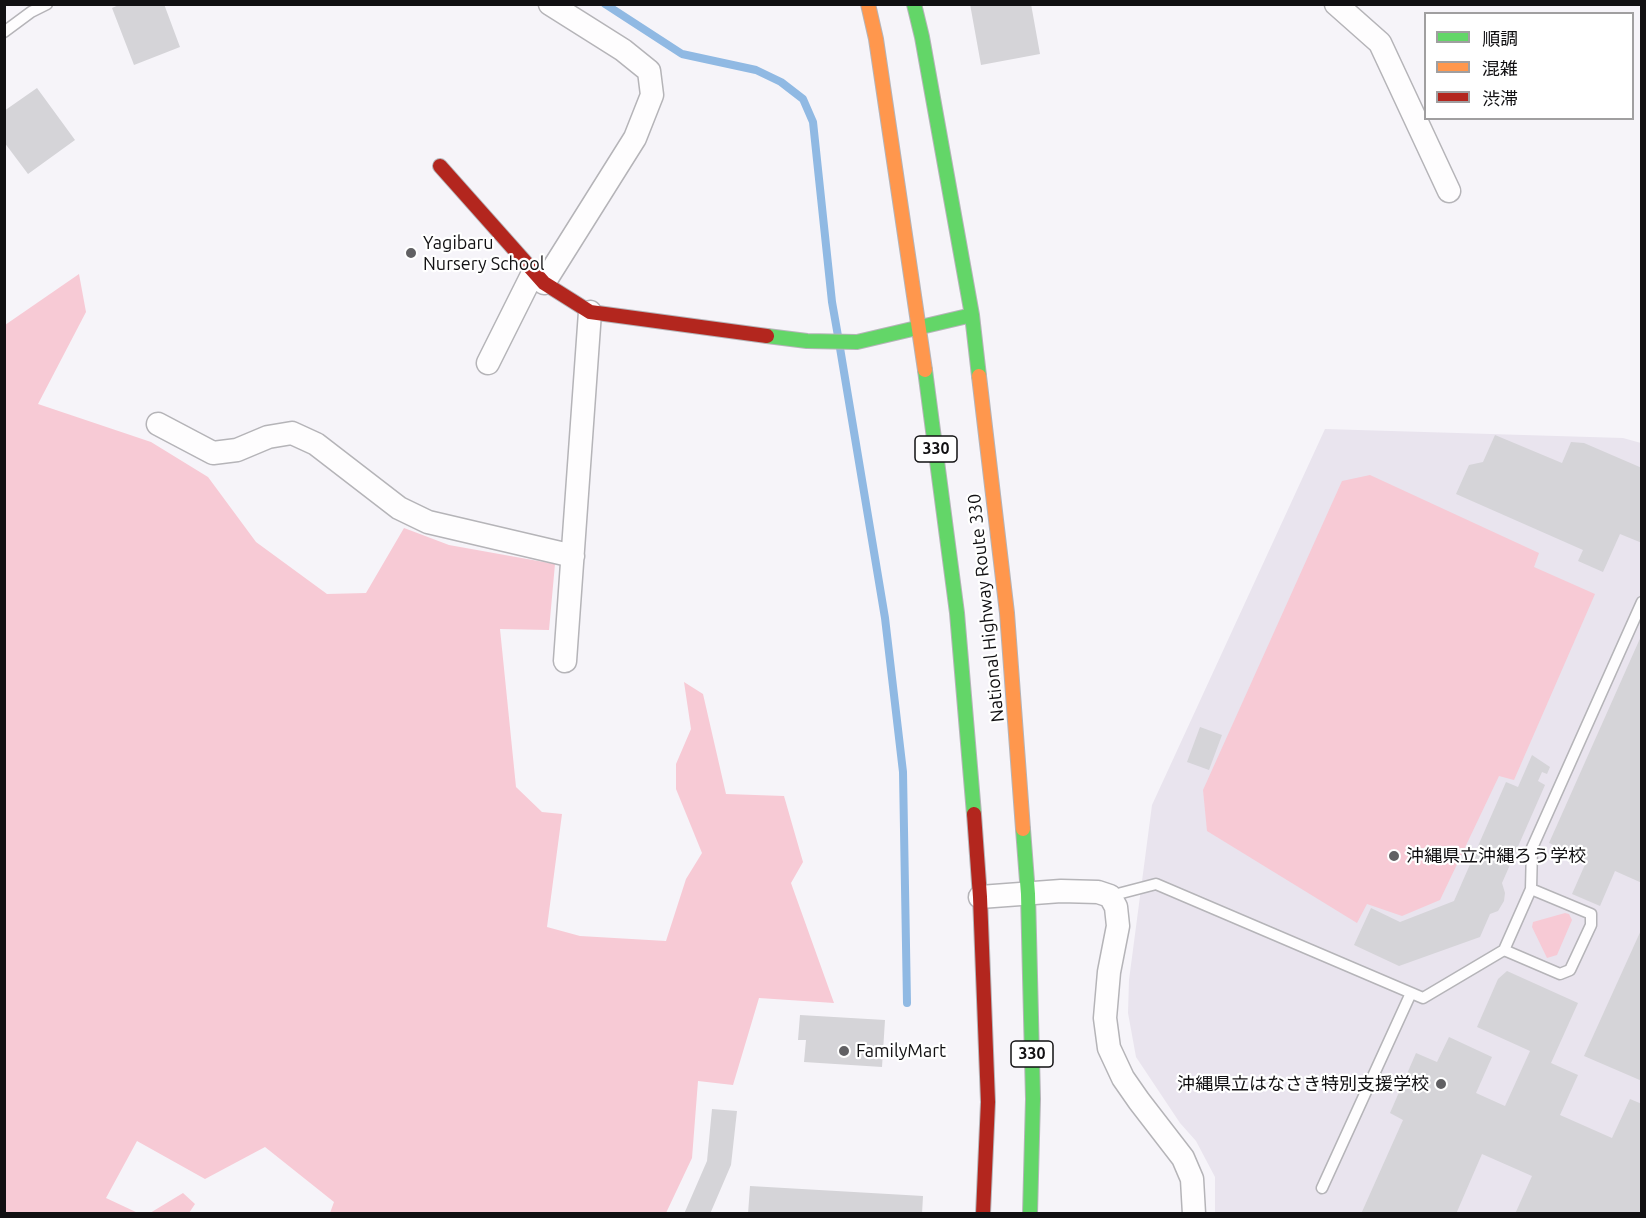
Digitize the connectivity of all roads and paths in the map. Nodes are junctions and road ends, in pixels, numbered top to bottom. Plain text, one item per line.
1 (47, 4) edge
2 (550, 4) edge
3 (868, 4) edge
4 (914, 4) edge
5 (1336, 4) edge
6 (4, 32) edge
7 (440, 166) dead end
8 (1449, 191) dead end
9 (539, 277) junction
10 (590, 312) junction
11 (972, 315) junction
12 (920, 328) junction
13 (488, 363) dead end
14 (158, 424) dead end
15 (573, 556) junction
16 (1641, 602) edge
17 (565, 661) dead end
18 (1532, 889) junction
19 (1028, 894) junction
20 (1110, 896) junction
21 (980, 897) junction
22 (1504, 950) junction
23 (1411, 993) junction
24 (1322, 1188) dead end
25 (983, 1214) edge
26 (1030, 1214) edge
27 (1194, 1214) edge

1 - 6 lane
2 - 9 street
3 - 12 main road, National Highway Route 330 / 330
4 - 11 main road, National Highway Route 330 / 330
5 - 8 street
7 - 9 main road
9 - 10 main road
9 - 13 street
10 - 12 main road
10 - 15 street
11 - 12 main road
11 - 19 main road, National Highway Route 330 / 330
12 - 21 main road, National Highway Route 330 / 330
14 - 15 street
15 - 17 street
16 - 18 lane
18 - 22 lane
18 - 22 lane
19 - 20 street
19 - 21 street
19 - 26 main road, National Highway Route 330 / 330
20 - 23 lane
20 - 27 street
21 - 25 main road, National Highway Route 330 / 330
22 - 23 lane
23 - 24 lane

